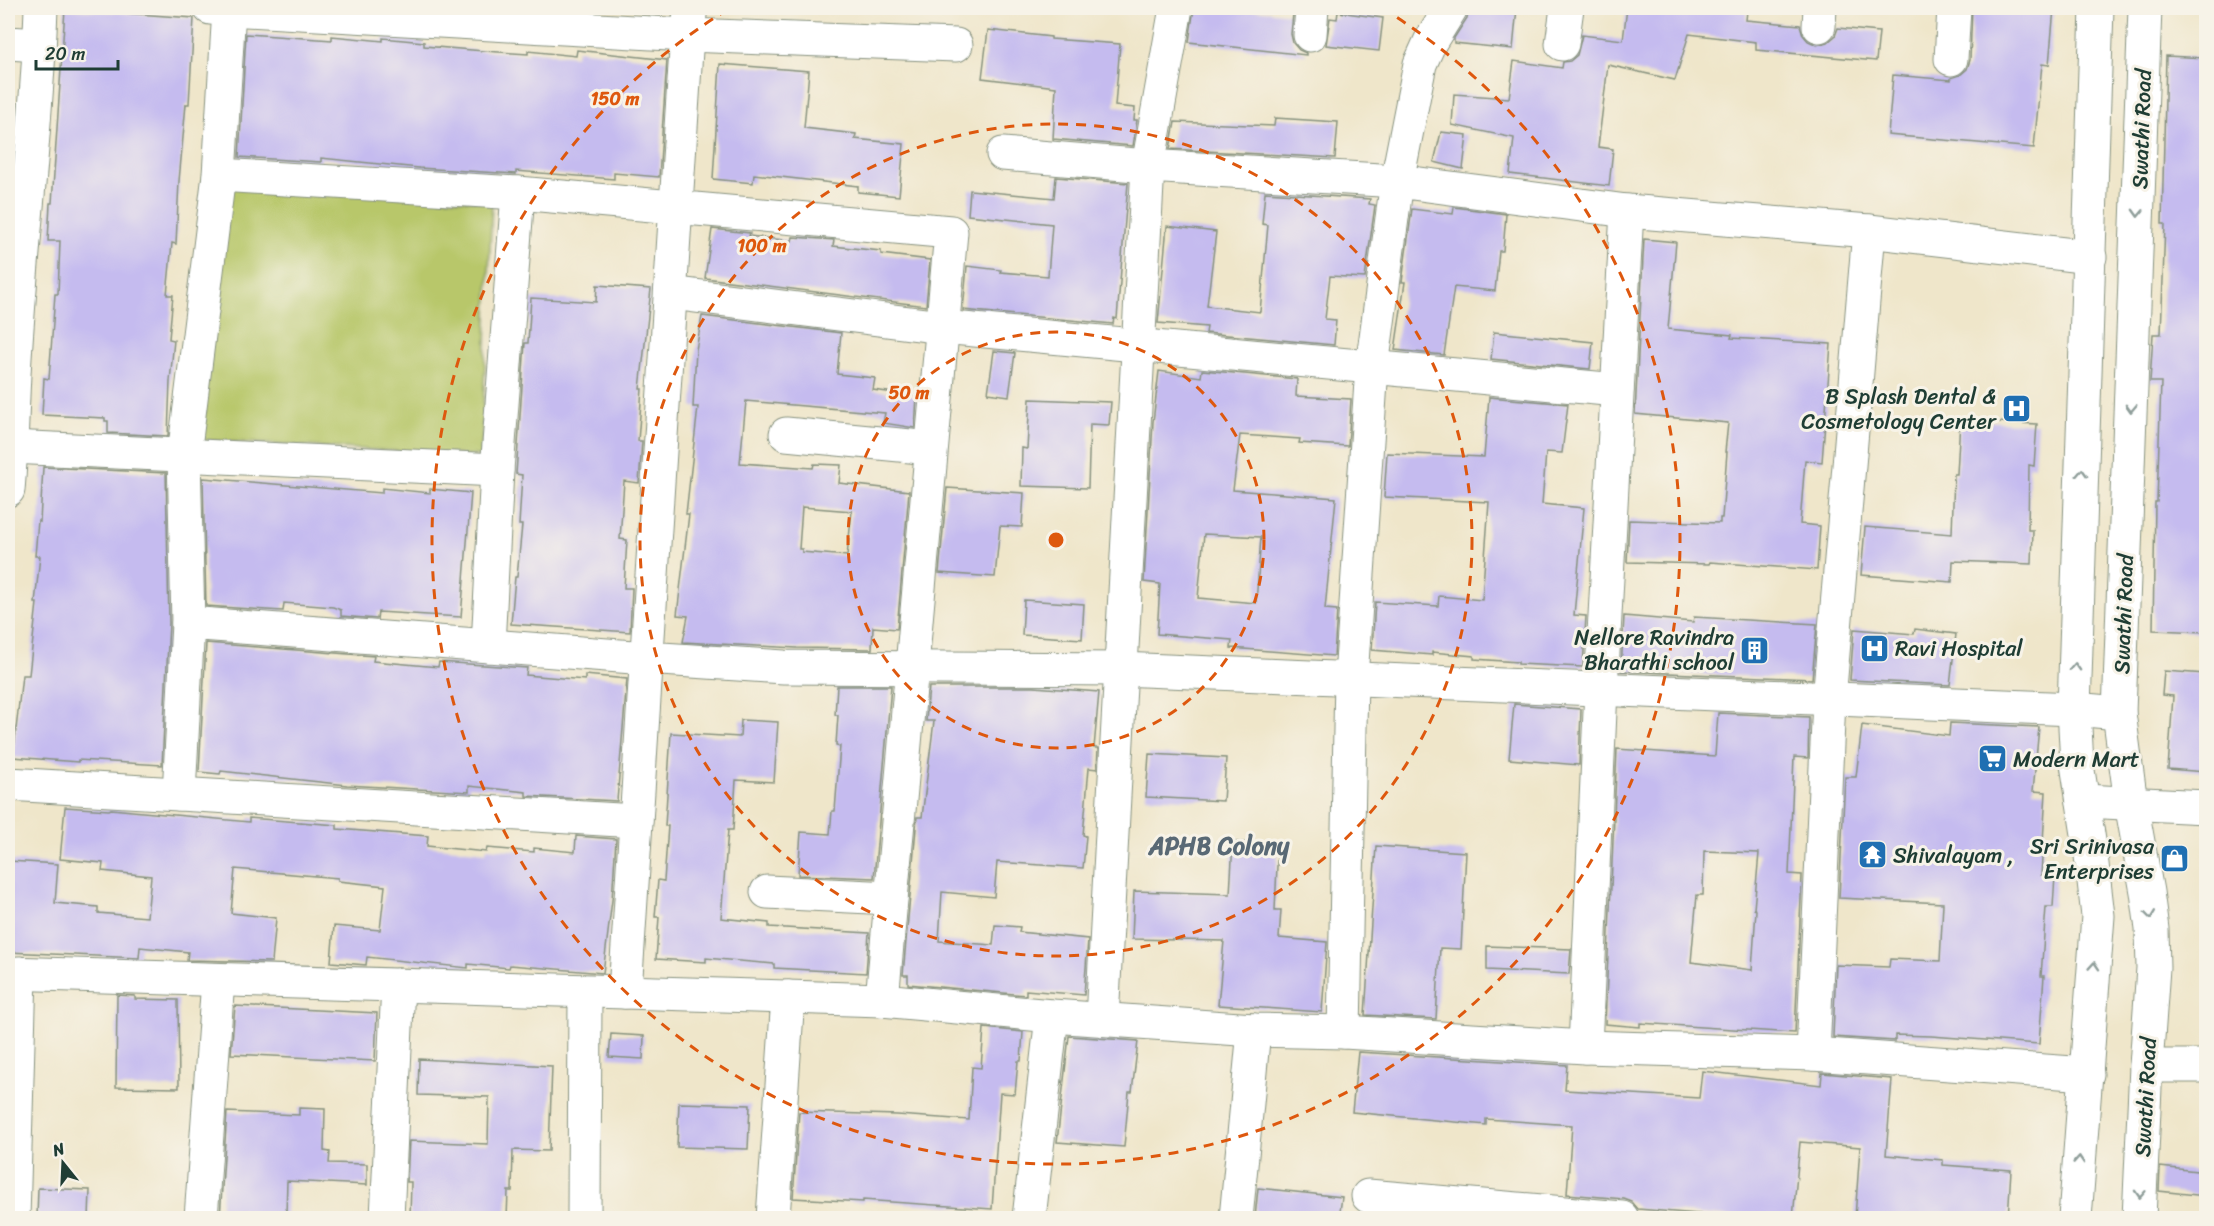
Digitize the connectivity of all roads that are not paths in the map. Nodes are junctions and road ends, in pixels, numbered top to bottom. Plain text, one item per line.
1 (41, 8) edge
2 (219, 8) edge
3 (1176, 8) edge
4 (1451, 8) edge
5 (1567, 8) edge
6 (1954, 8) edge
7 (2097, 8) edge
8 (2145, 8) edge
9 (689, 21) edge
10 (23, 44) edge
11 (1562, 44) dead end
12 (956, 45) dead end
13 (1951, 59) dead end
14 (1003, 154) dead end
15 (1148, 166) junction
16 (219, 175) junction
17 (1397, 181) junction
18 (18, 193) edge
19 (518, 193) junction
20 (676, 207) junction
21 (1627, 211) junction
22 (1869, 231) junction
23 (2090, 257) junction
24 (670, 293) junction
25 (942, 327) junction
26 (1138, 346) junction
27 (11, 358) edge
28 (1372, 367) junction
29 (1617, 390) junction
30 (786, 434) dead end
31 (11, 447) junction
32 (931, 448) junction
33 (184, 455) junction
34 (497, 470) junction
35 (8, 490) edge
36 (188, 623) junction
37 (488, 646) junction
38 (646, 658) junction
39 (912, 666) junction
40 (1120, 669) junction
41 (1352, 678) junction
42 (1601, 689) junction
43 (1829, 700) junction
44 (2074, 709) junction
45 (2119, 713) junction
46 (8, 784) edge
47 (179, 794) junction
48 (2083, 801) junction
49 (2130, 803) junction
50 (2206, 807) edge
51 (636, 821) junction
52 (767, 892) dead end
53 (891, 898) junction
54 (14, 973) edge
55 (218, 980) junction
56 (398, 985) junction
57 (585, 992) junction
58 (625, 992) junction
59 (788, 997) junction
60 (882, 1000) junction
61 (1052, 1016) junction
62 (1102, 1019) junction
63 (1254, 1030) junction
64 (1344, 1032) junction
65 (1585, 1047) junction
66 (1813, 1054) junction
67 (2146, 1066) junction
68 (2206, 1066) edge
69 (2087, 1074) junction
70 (1368, 1196) dead end
71 (1438, 1210) edge
72 (14, 1218) edge
73 (201, 1218) edge
74 (387, 1218) edge
75 (584, 1218) edge
76 (773, 1218) edge
77 (1029, 1218) edge
78 (1236, 1218) edge
79 (1622, 1218) edge
80 (2075, 1218) edge
81 (2139, 1218) edge

1 - 10 street
2 - 9 street
2 - 16 street
3 - 15 street
4 - 17 street
5 - 11 street
6 - 13 street
7 - 23 street, Swathi Road
8 -> 45 street, Swathi Road
9 - 12 street
9 - 20 street
10 - 18 street
14 - 15 street
15 - 17 street
15 - 26 street
16 - 19 street
16 - 33 street
17 - 21 street
17 - 28 street
18 - 27 street
19 - 20 street
19 - 34 street
20 - 24 street
20 - 25 street
21 - 22 street
21 - 29 street
22 - 23 street
22 - 43 street
44 -> 23 street, Swathi Road
24 - 25 street
24 - 38 street
25 - 26 street
25 - 32 street
26 - 28 street
26 - 40 street
27 - 31 street
28 - 29 street
28 - 41 street
29 - 42 street
30 - 32 street
31 - 33 street
31 - 35 street
32 - 39 street
33 - 34 street
33 - 36 street
34 - 37 street
36 - 37 street
36 - 47 street
37 - 38 street
38 - 39 street
38 - 51 street
39 - 40 street
39 - 53 street
40 - 41 street
40 - 62 street
41 - 42 street
41 - 64 street
42 - 43 street
42 - 65 street
43 - 44 street
43 - 66 street
44 - 45 street
44 - 48 street, Swathi Road
45 - 49 street, Swathi Road
46 - 47 street
47 - 51 street
48 - 49 street
69 -> 48 street, Swathi Road
49 - 50 street
49 -> 67 street, Swathi Road
51 - 58 street
52 - 53 street
53 - 60 street
54 - 55 street
54 - 72 street
55 - 56 street
55 - 73 street
56 - 57 street
56 - 74 street
57 - 58 street
57 - 75 street
58 - 59 street
59 - 60 street
59 - 76 street
60 - 61 street
61 - 62 street
61 - 77 street
62 - 63 street
63 - 64 street
63 - 78 street
64 - 65 street
65 - 66 street
66 - 69 street
67 - 68 street
67 -> 81 street, Swathi Road
80 -> 69 street, Swathi Road
70 - 71 street
71 - 79 street

